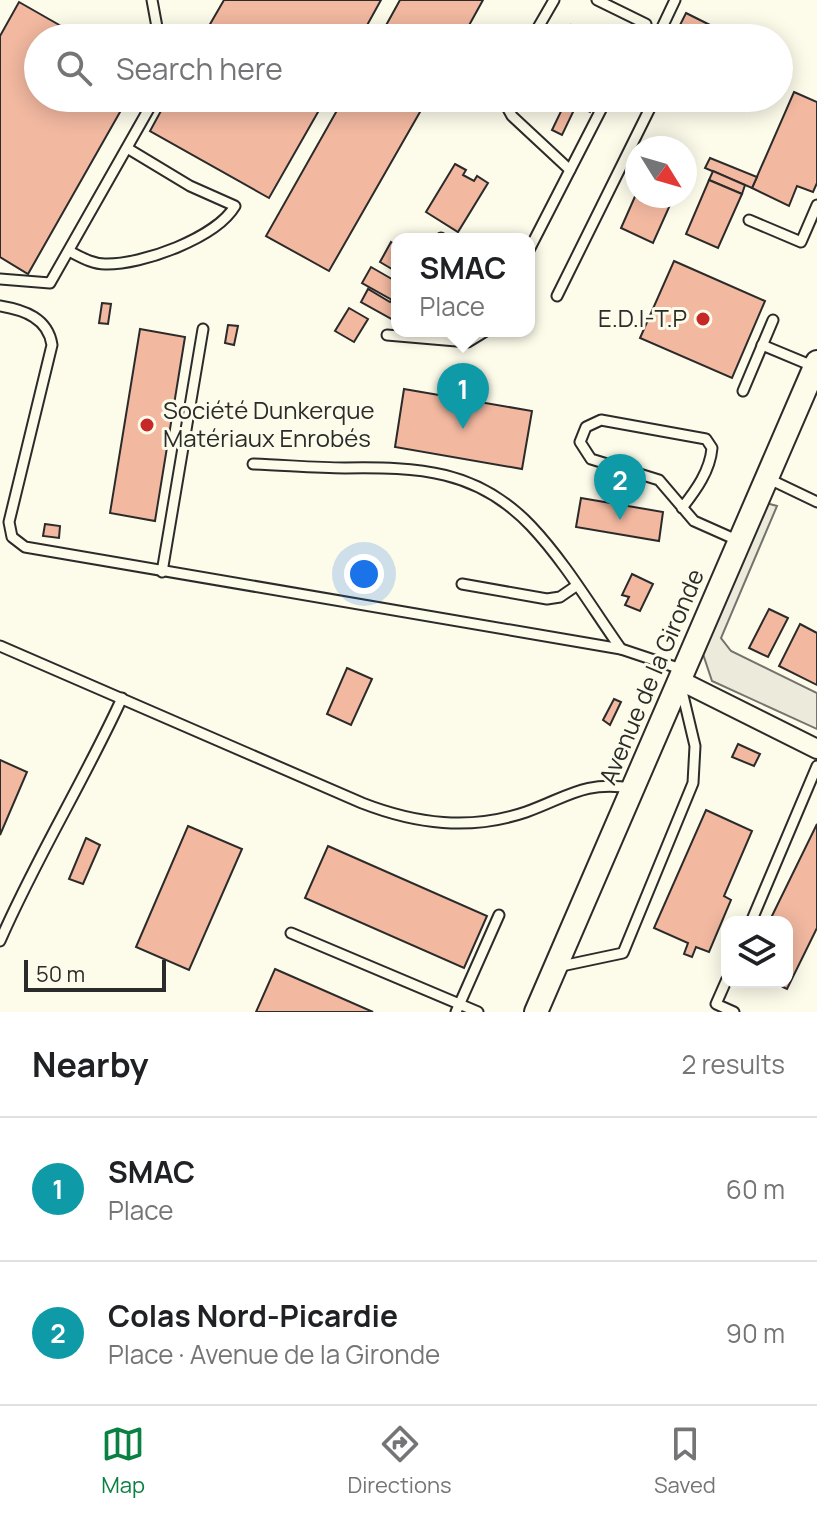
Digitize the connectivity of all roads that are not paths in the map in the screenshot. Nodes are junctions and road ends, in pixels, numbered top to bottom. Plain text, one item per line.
1 (152, 0) edge
2 (554, 0) edge
3 (597, 0) edge
4 (675, 0) edge
5 (156, 24) edge
6 (540, 24) edge
7 (646, 24) edge
8 (664, 24) edge
9 (147, 112) edge
10 (510, 112) edge
11 (600, 112) edge
12 (648, 112) edge
13 (127, 148) junction
14 (570, 170) junction
15 (817, 205) edge
16 (749, 220) dead end
17 (535, 238) edge
18 (69, 251) junction
19 (0, 279) edge
20 (557, 296) dead end
21 (0, 306) edge
22 (773, 320) dead end
23 (203, 329) dead end
24 (387, 335) dead end
25 (391, 335) edge
26 (410, 337) edge
27 (476, 337) edge
28 (762, 345) junction
29 (816, 364) edge
30 (743, 391) dead end
31 (253, 464) dead end
32 (767, 478) junction
33 (817, 502) edge
34 (682, 508) junction
35 (739, 541) junction
36 (162, 572) junction
37 (462, 584) dead end
38 (576, 586) junction
39 (0, 646) edge
40 (621, 649) junction
41 (681, 675) junction
42 (122, 698) junction
43 (817, 749) edge
44 (817, 766) edge
45 (632, 788) junction
46 (499, 915) dead end
47 (754, 916) edge
48 (291, 933) dead end
49 (0, 941) edge
50 (555, 968) junction
51 (723, 988) edge
52 (458, 1008) edge
53 (478, 1012) edge
54 (536, 1012) edge
55 (734, 1012) edge

1 - 5 lane
2 - 6 lane
3 - 7 lane
4 - 8 lane
9 - 13 lane
10 - 14 lane
11 - 14 lane
12 - 20 lane
13 - 18 lane
13 - 18 lane
14 - 17 lane
15 - 16 lane
18 - 19 lane
21 - 36 lane
22 - 28 lane
23 - 36 lane
24 - 25 lane
26 - 27 lane
28 - 29 lane
28 - 30 lane
29 - 32 street, Avenue de la Gironde
31 - 38 lane
32 - 33 lane
32 - 35 street, Avenue de la Gironde
34 - 34 lane
34 - 35 lane
35 - 41 street, Avenue de la Gironde
36 - 40 lane
37 - 38 lane
38 - 40 lane
39 - 42 lane
40 - 41 lane
41 - 43 street
41 - 45 street, Avenue de la Gironde
41 - 50 lane
42 - 45 lane
42 - 49 lane
44 - 47 lane
45 - 50 street, Avenue de la Gironde
46 - 52 lane
48 - 52 lane
50 - 54 street, Avenue de la Gironde
51 - 55 lane
52 - 53 lane

